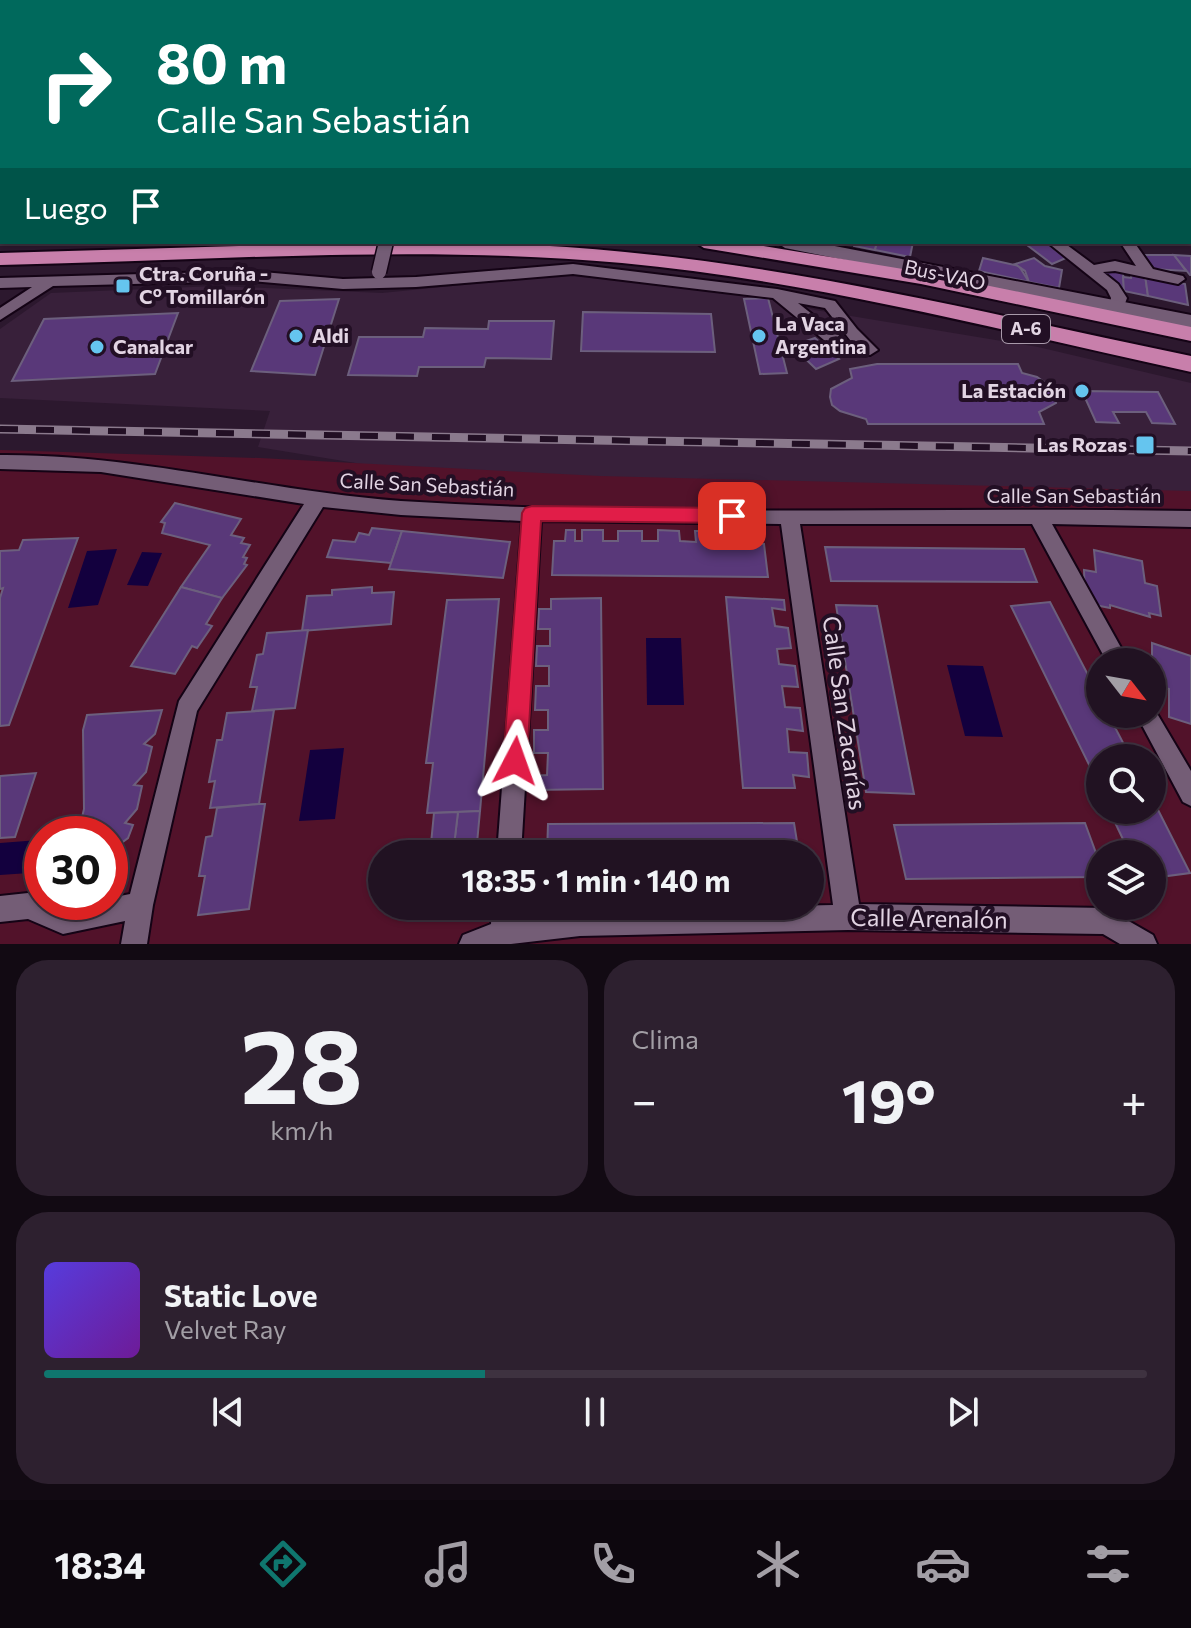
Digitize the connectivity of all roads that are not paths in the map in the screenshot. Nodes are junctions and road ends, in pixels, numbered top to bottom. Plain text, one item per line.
1 (84, 244) edge
2 (385, 244) edge
3 (611, 244) edge
4 (716, 244) edge
5 (795, 244) edge
6 (1057, 244) edge
7 (1128, 244) edge
8 (0, 246) edge
9 (108, 258) junction
10 (0, 259) edge
11 (0, 269) edge
12 (1091, 270) junction
13 (1148, 273) junction
14 (377, 277) junction
15 (1178, 279) dead end
16 (51, 281) junction
17 (0, 283) edge
18 (777, 294) junction
19 (1117, 308) junction
20 (0, 315) edge
21 (1191, 322) edge
22 (1191, 334) edge
23 (1191, 349) edge
24 (1191, 364) edge
25 (0, 462) edge
26 (317, 500) junction
27 (532, 513) junction
28 (789, 516) junction
29 (1039, 519) junction
30 (1191, 519) edge
31 (1110, 648) edge
32 (1155, 728) edge
33 (1191, 794) edge
34 (510, 840) edge
35 (140, 905) junction
36 (0, 909) edge
37 (848, 917) junction
38 (824, 918) edge
39 (503, 920) edge
40 (523, 920) edge
41 (714, 920) edge
42 (134, 944) edge
43 (472, 944) edge
44 (1144, 944) edge

1 - 8 highway
2 - 14 street, bridge
3 - 23 highway, Bus-VAO
4 - 22 highway, A-6
5 - 19 street
6 - 12 street
7 - 13 street
9 - 10 highway, A-6
9 - 11 highway
9 - 24 highway, A-6
12 - 13 street
12 - 19 street
13 - 15 street
14 - 16 street
14 - 18 street
16 - 17 street
16 - 20 street
18 - 18 street
19 - 21 street
25 - 26 street, Calle San Sebastián
26 - 27 street, Calle San Sebastián
26 - 35 street
27 - 28 street, Calle San Sebastián
27 - 34 street
28 - 29 street, Calle San Sebastián
28 - 37 street, Calle San Zacarías
29 - 30 street, Calle San Sebastián
29 - 31 street
32 - 33 street
35 - 36 street
35 - 42 street
37 - 38 street, Calle Arenalón
37 - 44 street, Calle Arenalón
39 - 43 street, Calle Arenalón
40 - 41 street, Calle Arenalón

